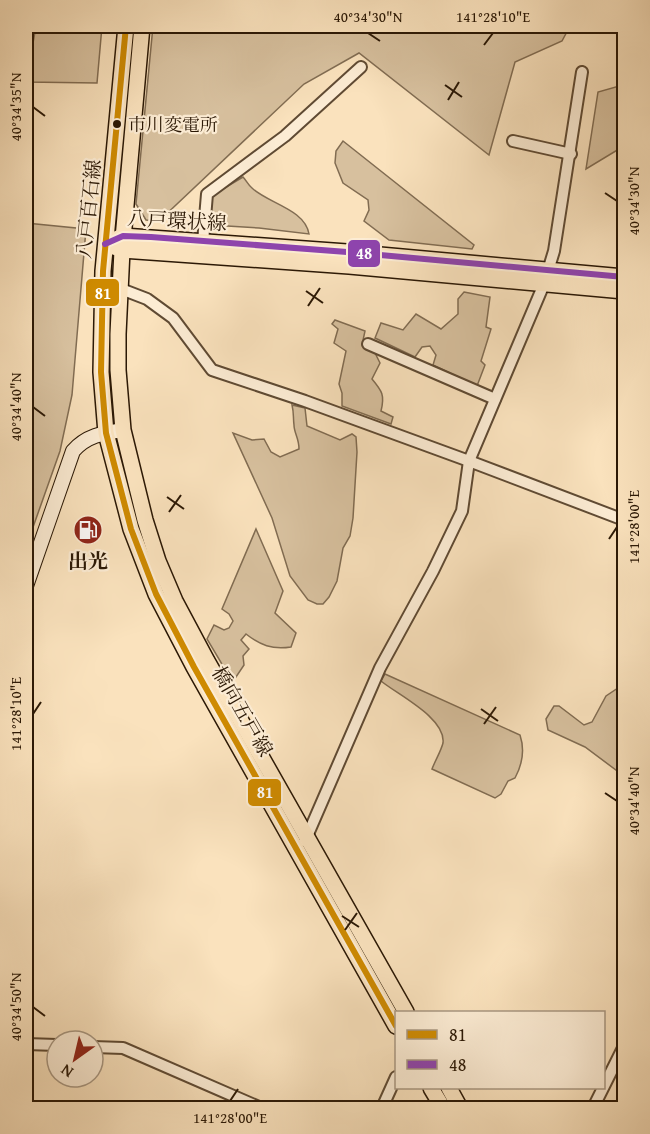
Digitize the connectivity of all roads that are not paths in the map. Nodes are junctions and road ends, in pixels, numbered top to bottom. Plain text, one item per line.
1 (126, 26) edge
2 (142, 26) edge
3 (361, 67) dead end
4 (582, 72) dead end
5 (513, 141) dead end
6 (571, 154) junction
7 (203, 242) junction
8 (123, 243) junction
9 (105, 244) junction
10 (546, 277) junction
11 (624, 277) edge
12 (121, 289) junction
13 (624, 291) edge
14 (368, 344) dead end
15 (495, 399) junction
16 (123, 430) junction
17 (106, 433) junction
18 (469, 461) junction
19 (624, 520) edge
20 (26, 586) edge
21 (308, 836) junction
22 (299, 853) junction
23 (405, 1011) edge
24 (395, 1024) edge
25 (26, 1044) edge
26 (45, 1045) edge
27 (624, 1046) edge
28 (105, 1047) edge
29 (395, 1079) edge
30 (605, 1084) edge
31 (432, 1089) edge
32 (449, 1089) edge
33 (602, 1089) edge
34 (261, 1108) edge
35 (382, 1108) edge
36 (443, 1108) edge
37 (460, 1108) edge
38 (593, 1108) edge

1 - 9 main road, 八戸百石線
2 - 8 main road, 八戸百石線
3 - 7 street
4 - 6 street
5 - 6 street
6 - 10 street
7 - 8 main road, 八戸環状線
7 - 10 main road, 八戸環状線
8 - 9 main road, 八戸環状線
8 - 10 main road, 八戸環状線
8 - 12 main road, 八戸百石線
9 - 17 main road, 八戸百石線
10 - 11 main road, 八戸環状線
10 - 13 main road, 八戸環状線
10 - 15 street
12 - 16 main road, 八戸百石線
12 - 18 street
14 - 15 street
15 - 18 street
16 - 17 street
16 - 21 main road, 橋向五戸線
17 - 20 street
17 - 22 main road, 橋向五戸線
18 - 19 street
18 - 21 street
21 - 22 street
21 - 23 main road, 橋向五戸線
22 - 24 main road, 橋向五戸線
25 - 26 street
27 - 30 street
28 - 34 street
29 - 35 street
31 - 36 main road
32 - 37 main road
33 - 38 street

